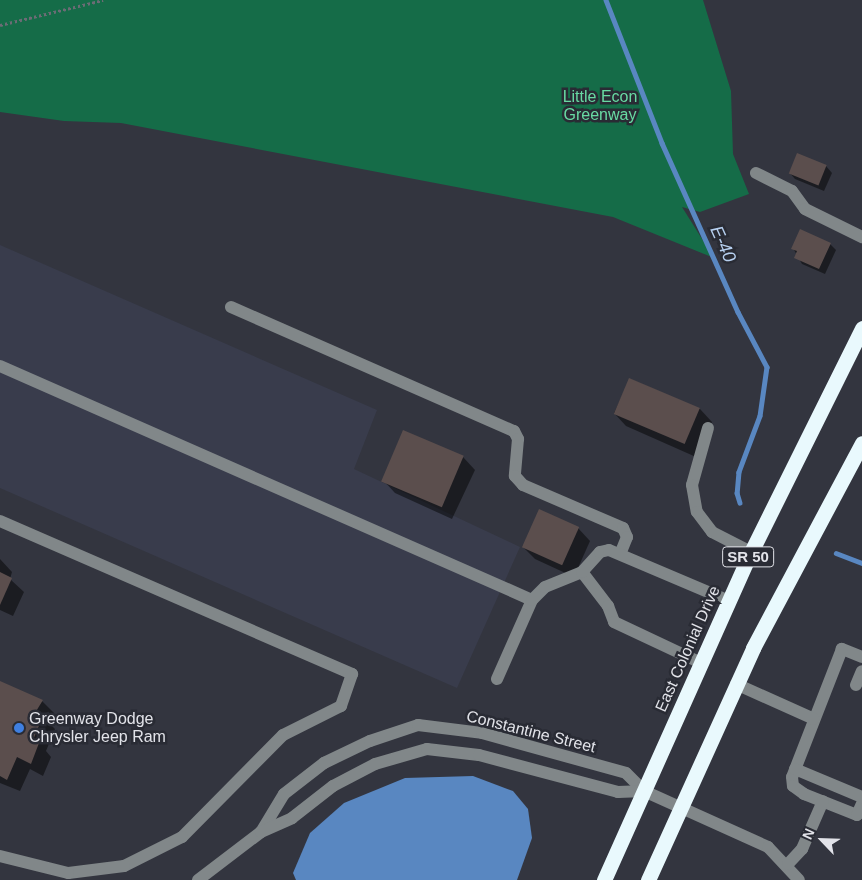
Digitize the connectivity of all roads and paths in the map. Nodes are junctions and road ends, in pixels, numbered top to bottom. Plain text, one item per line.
1 (103, 0) edge
2 (0, 25) edge
3 (756, 173) dead end
4 (862, 237) edge
5 (230, 307) dead end
6 (862, 328) edge
7 (0, 366) edge
8 (708, 428) dead end
9 (862, 443) edge
10 (0, 521) edge
11 (751, 552) junction
12 (620, 554) junction
13 (582, 572) junction
14 (532, 600) junction
15 (728, 601) junction
16 (862, 657) edge
17 (701, 663) junction
18 (862, 671) edge
19 (498, 679) dead end
20 (736, 684) junction
21 (856, 685) dead end
22 (814, 719) junction
23 (795, 768) junction
24 (644, 791) junction
25 (862, 796) edge
26 (823, 801) junction
27 (862, 804) edge
28 (680, 806) junction
29 (261, 832) junction
30 (0, 856) edge
31 (788, 864) junction
32 (198, 880) edge
33 (604, 880) edge
34 (648, 880) edge
35 (799, 880) edge

1 - 2 path
3 - 4 street
5 - 12 street
6 - 11 highway, East Colonial Drive / SR 50
7 - 14 street
8 - 11 street
9 - 20 highway, SR 50
10 - 30 street
11 - 15 highway, East Colonial Drive / SR 50
12 - 13 street
12 - 15 street
13 - 14 street
13 - 17 street
14 - 19 street
15 - 17 highway, East Colonial Drive / SR 50
16 - 22 street
17 - 24 highway, East Colonial Drive / SR 50
18 - 21 street
20 - 22 street
20 - 28 highway, SR 50
22 - 23 street
23 - 25 street
23 - 26 street
24 - 28 street, Constantine Street
24 - 29 street, Constantine Street
24 - 29 street, Constantine Street
24 - 33 highway, East Colonial Drive / SR 50
26 - 27 street
26 - 31 street
28 - 31 street, Constantine Street
28 - 34 highway, SR 50
29 - 32 street, Constantine Street
31 - 35 street, Constantine Street

